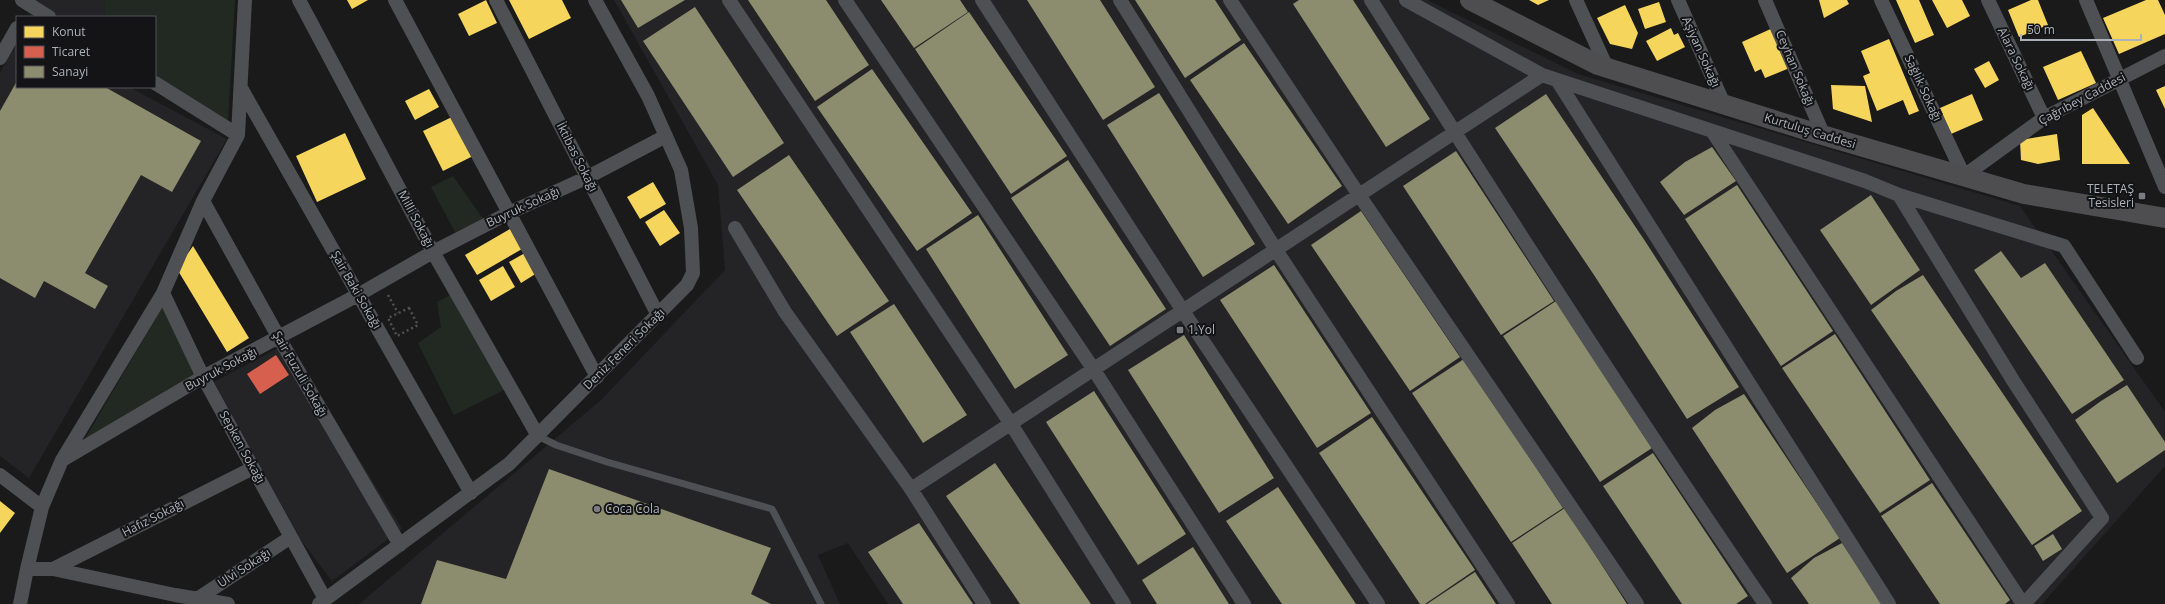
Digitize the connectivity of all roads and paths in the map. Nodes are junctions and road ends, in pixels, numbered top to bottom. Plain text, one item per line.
1 (245, 0) edge
2 (299, 0) edge
3 (395, 0) edge
4 (496, 0) edge
5 (595, 0) edge
6 (729, 0) edge
7 (845, 0) edge
8 (982, 0) edge
9 (1120, 0) edge
10 (1230, 0) edge
11 (1371, 0) edge
12 (1406, 0) edge
13 (1470, 0) edge
14 (1576, 0) edge
15 (1678, 0) edge
16 (1765, 0) edge
17 (1881, 0) edge
18 (1988, 0) edge
19 (2086, 0) edge
20 (25, 7) edge
21 (47, 16) edge
22 (16, 30) edge
23 (2165, 56) edge
24 (0, 58) edge
25 (1607, 68) junction
26 (1542, 75) junction
27 (2120, 79) junction
28 (1557, 80) junction
29 (156, 84) edge
30 (241, 88) junction
31 (1724, 104) junction
32 (2044, 118) junction
33 (1712, 131) junction
34 (1454, 133) junction
35 (238, 135) junction
36 (666, 136) junction
37 (1824, 136) junction
38 (1964, 176) junction
39 (588, 177) junction
40 (2165, 187) edge
41 (1359, 195) junction
42 (1899, 195) junction
43 (203, 201) junction
44 (509, 213) junction
45 (2165, 218) edge
46 (734, 228) dead end
47 (1276, 250) junction
48 (433, 252) junction
49 (381, 282) junction
50 (163, 293) junction
51 (358, 295) junction
52 (1183, 311) junction
53 (398, 313) junction
54 (658, 315) junction
55 (279, 338) junction
56 (2137, 358) dead end
57 (1094, 370) junction
58 (203, 377) junction
59 (597, 377) junction
60 (1011, 424) junction
61 (538, 436) junction
62 (62, 460) junction
63 (253, 468) junction
64 (0, 475) edge
65 (911, 488) junction
66 (471, 493) junction
67 (42, 507) junction
68 (291, 537) junction
69 (400, 545) junction
70 (27, 569) junction
71 (53, 569) junction
72 (197, 599) junction
73 (322, 602) edge
74 (20, 604) edge
75 (228, 604) edge
76 (821, 604) edge
77 (984, 604) edge
78 (1124, 604) edge
79 (1244, 604) edge
80 (1378, 604) edge
81 (1508, 604) edge
82 (1637, 604) edge
83 (1765, 604) edge
84 (1889, 604) edge
85 (2024, 604) edge

1 - 30 street
2 - 48 street, Milli Sokağı
3 - 44 street
4 - 39 street, İktibas Sokağı
5 - 36 street, Deniz Feneri Sokağı
6 - 60 street
7 - 57 street
8 - 52 street
9 - 47 street
10 - 41 street
11 - 34 street
12 - 26 street
13 - 25 main road, Kurtuluş Caddesi
14 - 25 street
15 - 31 street, Aşiyan Sokağı
16 - 37 street, Ceyhan Sokağı
17 - 38 street, Sağlık Sokağı
18 - 32 street, Alara Sokağı
19 - 27 street
20 - 21 street
22 - 24 street
23 - 27 street, Çağrıbey Caddesi
25 - 31 main road, Kurtuluş Caddesi
26 - 28 street
26 - 34 street
27 - 32 street, Çağrıbey Caddesi
27 - 40 street
28 - 33 street
28 - 84 street
29 - 35 street
30 - 35 street
30 - 51 street, Şair Baki Sokağı
31 - 37 main road, Kurtuluş Caddesi
32 - 38 street, Çağrıbey Caddesi
33 - 42 street
33 - 85 street
34 - 41 street
34 - 83 street
35 - 43 street
36 - 39 street, Buyruk Sokağı
36 - 54 street, Deniz Feneri Sokağı
37 - 38 main road, Kurtuluş Caddesi
38 - 45 main road, Kurtuluş Caddesi
39 - 44 street, Buyruk Sokağı
39 - 54 street, İktibas Sokağı
41 - 47 street
41 - 82 street
42 - 56 street
42 - 85 street
43 - 50 street
43 - 55 street, Şair Fuzuli Sokağı
44 - 48 street, Buyruk Sokağı
44 - 59 street
46 - 65 street
47 - 52 street
47 - 81 street
48 - 49 street, Buyruk Sokağı
48 - 61 street, Milli Sokağı
49 - 51 street, Buyruk Sokağı
49 - 53 path
50 - 58 street, Sepken Sokağı
50 - 62 street
51 - 55 street, Buyruk Sokağı
51 - 66 street, Şair Baki Sokağı
52 - 57 street
52 - 80 street
53 - 53 path
54 - 59 street, Deniz Feneri Sokağı
55 - 58 street, Buyruk Sokağı
55 - 69 street, Şair Fuzuli Sokağı
57 - 60 street
57 - 79 street
58 - 62 street, Buyruk Sokağı
58 - 63 street, Sepken Sokağı
59 - 61 street, Deniz Feneri Sokağı
60 - 65 street
60 - 78 street
61 - 66 street, Deniz Feneri Sokağı
61 - 76 lane
62 - 67 street
63 - 68 street, Sepken Sokağı
63 - 71 street, Hafız Sokağı
64 - 67 street
65 - 77 street
66 - 69 street, Deniz Feneri Sokağı
67 - 70 street
68 - 72 street, Ulvi Sokağı
68 - 73 street, Sepken Sokağı
69 - 73 street, Deniz Feneri Sokağı
70 - 71 street
70 - 74 street
71 - 72 street
72 - 75 street

